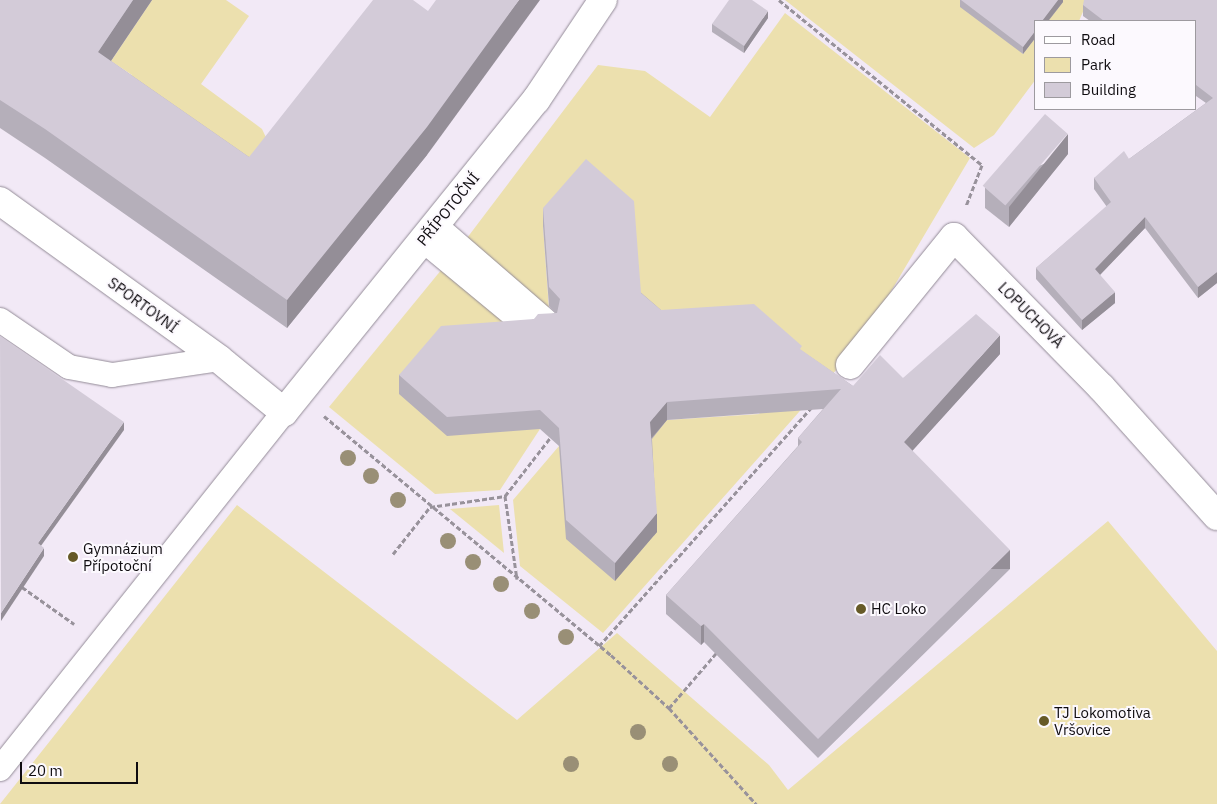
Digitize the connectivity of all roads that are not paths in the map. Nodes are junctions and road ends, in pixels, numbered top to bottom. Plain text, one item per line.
1 (603, 0) edge
2 (0, 201) edge
3 (429, 232) junction
4 (0, 320) edge
5 (542, 328) edge
6 (219, 359) junction
7 (850, 365) road end
8 (291, 404) junction
9 (1217, 516) edge
10 (0, 769) edge

1 - 3 street, PŘÍPOTOČNÍ
2 - 6 street, SPORTOVNÍ
3 - 5 lane
3 - 8 street, PŘÍPOTOČNÍ
4 - 6 lane
6 - 8 street, SPORTOVNÍ
7 - 9 street, LOPUCHOVÁ
8 - 10 lane

